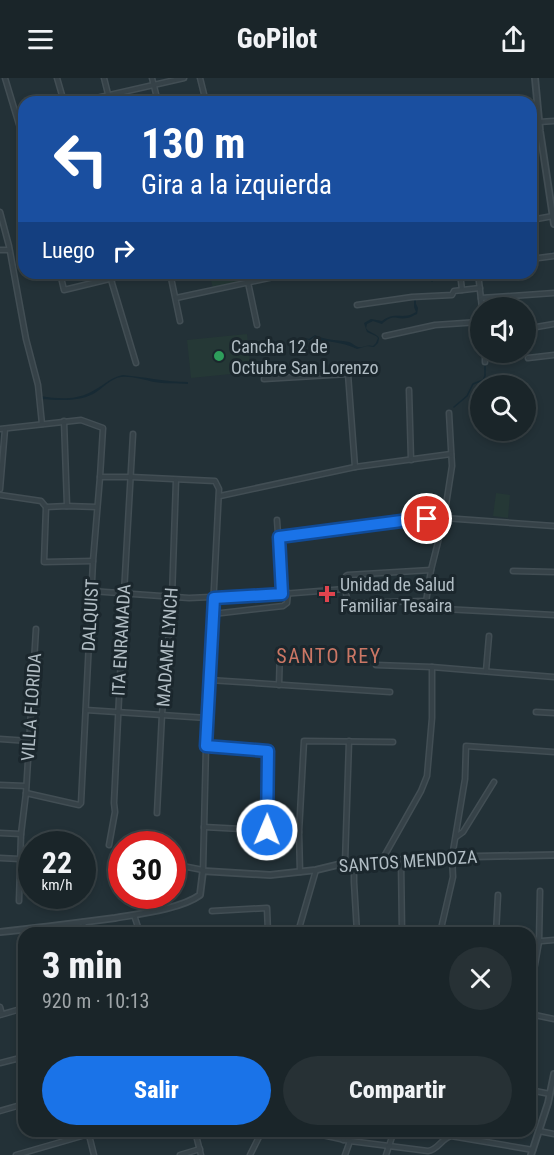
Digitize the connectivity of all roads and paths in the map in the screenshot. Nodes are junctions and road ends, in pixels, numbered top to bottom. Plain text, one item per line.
1 (5, 78) edge
2 (57, 78) edge
3 (104, 78) edge
4 (152, 78) edge
5 (184, 78) edge
6 (200, 78) edge
7 (536, 78) edge
8 (154, 85) junction
9 (108, 95) junction
10 (62, 96) edge
11 (104, 96) edge
12 (157, 96) edge
13 (204, 96) edge
14 (16, 116) joint
15 (18, 122) edge
16 (539, 122) junction
17 (554, 122) edge
18 (547, 174) junction
19 (554, 174) edge
20 (0, 212) edge
21 (553, 216) edge
22 (537, 219) edge
23 (554, 224) edge
24 (0, 250) edge
25 (9, 250) junction
26 (554, 256) edge
27 (537, 258) edge
28 (61, 279) edge
29 (111, 279) joint
30 (171, 279) edge
31 (247, 279) edge
32 (266, 279) edge
33 (461, 279) edge
34 (479, 279) edge
35 (248, 283) junction
36 (480, 288) junction
37 (462, 290) junction
38 (554, 292) edge
39 (481, 297) edge
40 (493, 297) edge
41 (176, 298) junction
42 (357, 305) dead end
43 (180, 321) dead end
44 (470, 322) edge
45 (554, 324) edge
46 (257, 325) dead end
47 (536, 326) edge
48 (385, 336) dead end
49 (554, 355) edge
50 (536, 357) edge
51 (136, 363) dead end
52 (264, 379) dead end
53 (409, 390) dead end
54 (449, 413) dead end
55 (64, 421) junction
56 (42, 424) junction
57 (2, 429) edge
58 (133, 434) dead end
59 (451, 454) junction
60 (411, 460) junction
61 (354, 467) junction
62 (100, 477) junction
63 (131, 477) junction
64 (176, 480) junction
65 (0, 489) edge
66 (0, 495) edge
67 (220, 496) junction
68 (67, 506) junction
69 (46, 507) junction
70 (97, 507) junction
71 (444, 518) junction
72 (278, 520) dead end
73 (554, 526) edge
74 (279, 537) junction
75 (93, 561) junction
76 (431, 570) junction
77 (513, 570) dead end
78 (554, 572) edge
79 (345, 589) junction
80 (91, 591) junction
81 (124, 593) junction
82 (288, 593) junction
83 (282, 594) junction
84 (172, 597) junction
85 (214, 598) junction
86 (426, 601) junction
87 (213, 614) junction
88 (554, 615) edge
89 (36, 629) dead end
90 (489, 636) dead end
91 (280, 649) dead end
92 (376, 665) dead end
93 (432, 667) junction
94 (486, 671) junction
95 (554, 677) edge
96 (209, 680) junction
97 (279, 685) junction
98 (390, 692) dead end
99 (86, 710) junction
100 (118, 712) junction
101 (536, 712) dead end
102 (554, 713) edge
103 (162, 714) junction
104 (207, 718) junction
105 (0, 740) edge
106 (29, 741) junction
107 (349, 741) junction
108 (393, 742) dead end
109 (206, 746) junction
110 (554, 752) edge
111 (494, 782) dead end
112 (0, 785) edge
113 (26, 786) junction
114 (26, 793) junction
115 (157, 813) dead end
116 (204, 826) junction
117 (267, 830) junction
118 (21, 831) edge
119 (112, 831) edge
120 (299, 832) junction
121 (0, 833) edge
122 (18, 834) edge
123 (455, 838) junction
124 (554, 855) edge
125 (452, 856) junction
126 (0, 858) edge
127 (18, 859) edge
128 (382, 860) junction
129 (401, 860) junction
130 (354, 862) junction
131 (345, 863) junction
132 (186, 867) edge
133 (316, 870) junction
134 (203, 871) junction
135 (300, 872) junction
136 (540, 891) dead end
137 (498, 895) dead end
138 (212, 911) dead end
139 (134, 915) junction
140 (83, 922) junction
141 (55, 927) edge
142 (84, 927) edge
143 (138, 927) edge
144 (268, 927) edge
145 (299, 927) edge
146 (357, 927) edge
147 (402, 927) edge
148 (442, 927) edge
149 (496, 927) edge
150 (18, 931) edge
151 (0, 932) edge
152 (554, 940) edge
153 (539, 942) junction
154 (536, 959) edge
155 (0, 1007) edge
156 (18, 1010) edge
157 (1, 1014) edge
158 (536, 1015) edge
159 (554, 1019) edge
160 (18, 1058) edge
161 (0, 1063) edge
162 (554, 1074) edge
163 (553, 1080) edge
164 (536, 1091) edge
165 (550, 1094) junction
166 (18, 1106) edge
167 (0, 1111) edge
168 (539, 1131) junction
169 (554, 1134) edge
170 (72, 1137) edge
171 (89, 1137) edge
172 (197, 1137) edge
173 (259, 1137) edge
174 (330, 1137) edge
175 (344, 1137) edge
176 (392, 1137) edge
177 (447, 1137) edge
178 (457, 1137) edge
179 (343, 1140) junction
180 (350, 1141) junction
181 (389, 1146) junction
182 (200, 1149) junction
183 (532, 1152) edge
184 (16, 1155) edge
185 (94, 1155) edge
186 (180, 1155) edge
187 (201, 1155) edge
188 (250, 1155) edge
189 (345, 1155) edge
190 (386, 1155) edge

1 - 14 street
2 - 10 street
3 - 9 street
4 - 8 street
5 - 8 street
6 - 13 street
7 - 16 street
8 - 9 street
8 - 12 street
9 - 11 street
14 - 15 street
16 - 17 street
16 - 18 street
18 - 19 street
18 - 21 street
20 - 25 street
21 - 22 street
21 - 23 street
24 - 25 street
25 - 56 street
26 - 27 street
28 - 29 street
29 - 51 street
30 - 41 street
31 - 35 street
32 - 35 street
33 - 37 street
34 - 36 street
35 - 41 street
35 - 46 street
36 - 37 street
36 - 39 street
37 - 42 street
38 - 40 street
41 - 43 street
44 - 48 street
45 - 47 street
49 - 50 street
52 - 61 street
53 - 60 street
54 - 59 street
55 - 56 street
55 - 62 street, DALQUIST
55 - 68 street
56 - 57 street
57 - 65 street
58 - 63 street, ITA ENRAMADA
59 - 60 street
59 - 71 street
60 - 61 street
61 - 67 street
62 - 63 street
62 - 70 street, DALQUIST
63 - 64 street
63 - 81 street, ITA ENRAMADA
64 - 67 street
64 - 84 street, MADAME LYNCH
66 - 69 street
67 - 85 street
68 - 69 street
68 - 70 street
69 - 75 street
70 - 75 street, DALQUIST
71 - 73 street
71 - 74 street
71 - 76 street
72 - 74 street
74 - 83 street
75 - 80 street, DALQUIST
76 - 79 street
76 - 86 street
77 - 78 street
79 - 82 street
79 - 86 street
80 - 81 street
80 - 99 street, DALQUIST
81 - 84 street
81 - 100 street, ITA ENRAMADA
82 - 83 street
82 - 87 street
83 - 85 street
84 - 85 street
84 - 103 street, MADAME LYNCH
85 - 87 street
86 - 88 street
87 - 96 street
89 - 106 street, VILLA FLORIDA
90 - 94 street
91 - 97 street
92 - 93 street
93 - 94 street
93 - 128 street
94 - 95 street
96 - 97 street
96 - 104 street
97 - 98 street
99 - 100 street
99 - 114 street, DALQUIST
100 - 103 street
100 - 119 street, ITA ENRAMADA
101 - 102 street
103 - 104 street
103 - 115 street, MADAME LYNCH
104 - 109 street
105 - 106 street
106 - 113 street, VILLA FLORIDA
107 - 108 street
107 - 120 street
107 - 131 street
109 - 116 street
109 - 117 street
110 - 123 street
111 - 123 street
112 - 113 street
113 - 114 street, VILLA FLORIDA
114 - 118 street, VILLA FLORIDA
116 - 117 street
116 - 134 street
117 - 120 street
120 - 135 street
121 - 122 street
123 - 125 street
124 - 125 street, SANTOS MENDOZA
125 - 129 street, SANTOS MENDOZA
125 - 148 street
126 - 127 street
128 - 129 street, SANTOS MENDOZA
128 - 130 street, SANTOS MENDOZA
129 - 147 street
130 - 131 street, SANTOS MENDOZA
130 - 146 street
131 - 133 street, SANTOS MENDOZA
132 - 134 street
133 - 135 street, SANTOS MENDOZA
133 - 145 street
134 - 135 street, SANTOS MENDOZA
134 - 139 street
136 - 153 street
137 - 149 street
138 - 144 street
139 - 140 street
139 - 143 street
140 - 141 street
140 - 142 street
150 - 151 street
152 - 153 street
153 - 154 street
155 - 157 street
156 - 157 street
158 - 159 street
160 - 161 street
162 - 163 street
163 - 165 street
164 - 165 street
165 - 168 street
166 - 167 street
168 - 169 street
168 - 183 street
170 - 184 street
171 - 185 street
172 - 182 street
173 - 188 street
174 - 179 street
175 - 179 street
176 - 181 street
177 - 181 street
178 - 183 street
179 - 180 street
180 - 181 street
180 - 189 street
181 - 190 street
182 - 186 street
182 - 187 street

